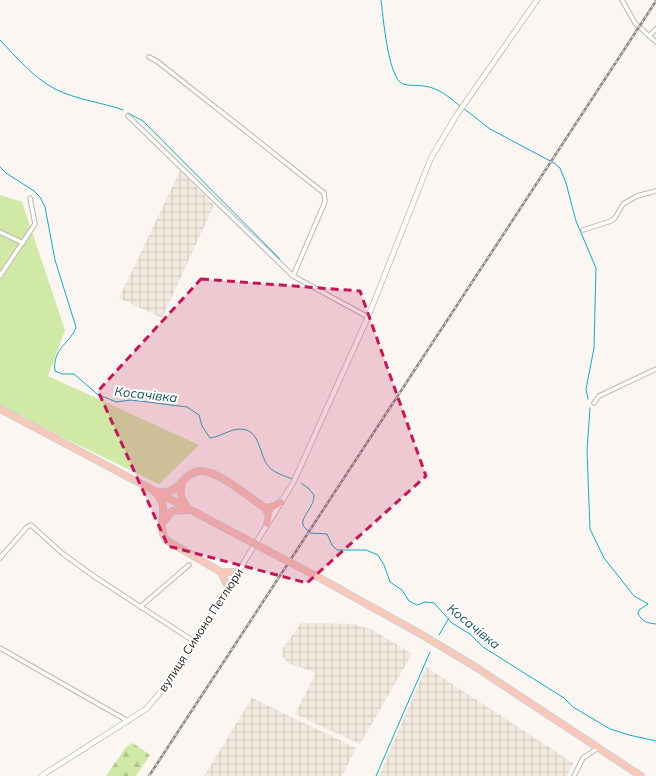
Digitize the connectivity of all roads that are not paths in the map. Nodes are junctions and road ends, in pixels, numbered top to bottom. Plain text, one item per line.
1 (537, 0) edge
2 (622, 0) edge
3 (656, 29) edge
4 (649, 36) junction
5 (656, 42) edge
6 (149, 57) dead end
7 (128, 116) dead end
8 (656, 190) edge
9 (30, 198) dead end
10 (583, 230) dead end
11 (0, 232) edge
12 (22, 243) junction
13 (0, 276) edge
14 (293, 276) junction
15 (368, 317) junction
16 (656, 369) edge
17 (594, 404) dead end
18 (0, 409) edge
19 (182, 482) junction
20 (155, 491) junction
21 (281, 502) junction
22 (265, 508) junction
23 (191, 511) junction
24 (267, 524) junction
25 (162, 527) junction
26 (0, 558) edge
27 (189, 565) dead end
28 (221, 572) junction
29 (238, 572) junction
30 (228, 587) junction
31 (140, 607) junction
32 (195, 642) junction
33 (0, 648) edge
34 (128, 721) junction
35 (598, 748) junction
36 (41, 776) edge
37 (574, 776) edge
38 (641, 776) edge

1 - 15 street, вулиця Симона Петлюри
2 - 4 street
3 - 4 street
4 - 5 street
6 - 14 street
7 - 14 street
8 - 10 street
9 - 12 street
11 - 12 street
12 - 13 street
14 - 15 street
15 - 21 street, вулиця Симона Петлюри
16 - 17 street
18 - 20 main road
19 - 20 main road
19 - 22 main road
19 - 23 main road
20 - 23 main road
20 - 25 main road
21 - 22 main road
21 - 24 street, вулиця Симона Петлюри
22 - 24 main road
23 - 25 main road
23 - 35 main road, bridge
24 - 29 street, вулиця Симона Петлюри
25 - 28 main road
26 - 31 street
27 - 31 street
28 - 29 main road
28 - 30 main road
29 - 30 street, вулиця Симона Петлюри
30 - 32 street, вулиця Симона Петлюри
31 - 32 street
32 - 34 street, вулиця Симона Петлюри
33 - 34 street
34 - 36 street, вулиця Симона Петлюри
35 - 37 street
35 - 38 main road

